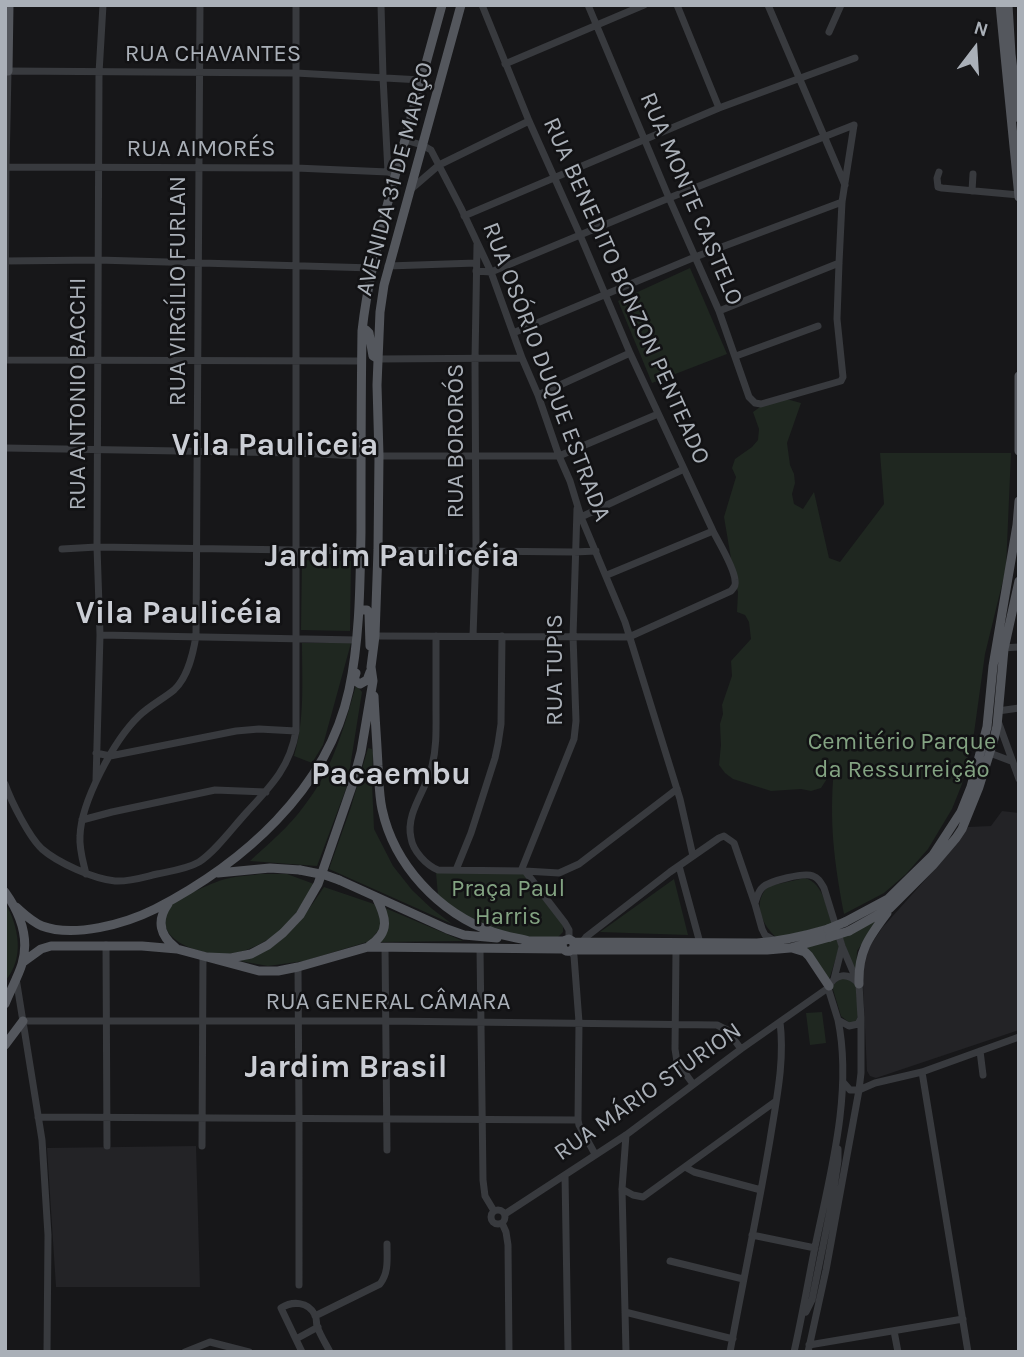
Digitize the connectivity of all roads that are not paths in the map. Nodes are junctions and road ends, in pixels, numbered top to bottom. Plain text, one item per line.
1 (9, 5) edge
2 (103, 5) edge
3 (200, 5) edge
4 (296, 5) edge
5 (381, 5) edge
6 (442, 5) edge
7 (461, 5) edge
8 (482, 5) edge
9 (588, 5) edge
10 (643, 5) edge
11 (677, 5) edge
12 (768, 5) edge
13 (841, 5) edge
14 (1000, 5) edge
15 (1008, 5) edge
16 (597, 26) junction
17 (829, 32) dead end
18 (1015, 53) edge
19 (855, 58) dead end
20 (505, 64) junction
21 (7, 71) edge
22 (199, 72) junction
23 (99, 73) junction
24 (296, 73) junction
25 (383, 78) junction
26 (799, 79) junction
27 (421, 80) junction
28 (719, 108) junction
29 (1015, 111) edge
30 (1019, 118) edge
31 (529, 121) junction
32 (824, 137) junction
33 (644, 139) junction
34 (405, 140) junction
35 (422, 145) junction
36 (439, 165) junction
37 (6, 167) edge
38 (99, 168) junction
39 (296, 168) junction
40 (1017, 168) edge
41 (198, 169) junction
42 (939, 172) dead end
43 (392, 173) junction
44 (973, 174) dead end
45 (554, 177) junction
46 (845, 186) junction
47 (410, 190) junction
48 (972, 191) junction
49 (1019, 196) edge
50 (669, 198) junction
51 (842, 202) junction
52 (464, 216) junction
53 (580, 235) junction
54 (477, 245) junction
55 (695, 257) junction
56 (98, 260) junction
57 (6, 261) edge
58 (198, 263) junction
59 (839, 263) junction
60 (296, 265) junction
61 (388, 266) junction
62 (476, 267) junction
63 (373, 268) junction
64 (491, 272) junction
65 (604, 294) junction
66 (719, 312) junction
67 (818, 326) dead end
68 (362, 331) junction
69 (513, 333) junction
70 (630, 353) junction
71 (736, 356) junction
72 (5, 358) edge
73 (522, 358) junction
74 (378, 359) junction
75 (475, 359) junction
76 (98, 360) junction
77 (196, 361) junction
78 (296, 361) junction
79 (362, 361) junction
80 (1019, 376) edge
81 (362, 383) junction
82 (377, 385) junction
83 (538, 395) junction
84 (1018, 406) edge
85 (658, 414) junction
86 (5, 448) edge
87 (97, 450) junction
88 (197, 451) junction
89 (1019, 451) edge
90 (296, 453) junction
91 (477, 455) junction
92 (361, 456) junction
93 (379, 456) junction
94 (559, 456) junction
95 (684, 469) junction
96 (1019, 500) edge
97 (577, 501) junction
98 (581, 517) junction
99 (713, 531) junction
100 (97, 547) junction
101 (62, 549) dead end
102 (197, 549) junction
103 (296, 550) junction
104 (378, 550) junction
105 (360, 551) junction
106 (476, 551) junction
107 (596, 551) junction
108 (574, 552) junction
109 (607, 575) junction
110 (1018, 585) edge
111 (359, 610) junction
112 (100, 635) junction
113 (196, 636) junction
114 (375, 636) junction
115 (436, 636) junction
116 (473, 636) junction
117 (502, 636) junction
118 (573, 636) junction
119 (629, 637) junction
120 (296, 638) junction
121 (357, 640) junction
122 (1019, 647) edge
123 (1001, 648) junction
124 (371, 663) junction
125 (373, 681) junction
126 (1019, 708) edge
127 (998, 715) junction
128 (296, 731) junction
129 (986, 751) junction
130 (96, 753) junction
131 (110, 756) junction
132 (1012, 761) junction
133 (1017, 769) edge
134 (1019, 779) edge
135 (96, 783) junction
136 (5, 784) edge
137 (677, 789) junction
138 (266, 792) junction
139 (82, 820) junction
140 (694, 856) junction
141 (679, 866) junction
142 (456, 870) junction
143 (523, 871) junction
144 (213, 873) junction
145 (86, 874) junction
146 (5, 892) edge
147 (376, 897) junction
148 (170, 901) junction
149 (755, 904) junction
150 (16, 907) junction
151 (890, 908) junction
152 (847, 926) junction
153 (762, 929) junction
154 (829, 933) junction
155 (529, 941) junction
156 (776, 942) junction
157 (700, 943) junction
158 (757, 943) junction
159 (106, 945) junction
160 (571, 945) junction
161 (842, 946) junction
162 (368, 947) junction
163 (385, 947) junction
164 (480, 948) junction
165 (790, 948) junction
166 (177, 949) junction
167 (676, 950) junction
168 (205, 956) junction
169 (23, 962) junction
170 (298, 967) junction
171 (16, 978) junction
172 (858, 982) junction
173 (830, 984) junction
174 (5, 986) edge
175 (831, 998) junction
176 (813, 999) junction
177 (5, 1004) edge
178 (861, 1017) junction
179 (107, 1020) junction
180 (203, 1020) junction
181 (838, 1020) junction
182 (23, 1021) junction
183 (298, 1021) junction
184 (386, 1021) junction
185 (481, 1021) junction
186 (579, 1022) junction
187 (780, 1022) junction
188 (675, 1024) junction
189 (1019, 1037) edge
190 (5, 1045) edge
191 (741, 1049) junction
192 (980, 1051) junction
193 (922, 1072) junction
194 (861, 1073) junction
195 (983, 1075) dead end
196 (842, 1081) junction
197 (875, 1083) junction
198 (693, 1084) junction
199 (859, 1090) junction
200 (776, 1101) junction
201 (38, 1117) junction
202 (108, 1118) junction
203 (203, 1118) junction
204 (299, 1119) junction
205 (386, 1119) junction
206 (483, 1120) junction
207 (578, 1120) junction
208 (626, 1135) junction
209 (837, 1135) junction
210 (107, 1146) dead end
211 (202, 1146) dead end
212 (387, 1150) dead end
213 (595, 1154) junction
214 (685, 1167) junction
215 (565, 1175) junction
216 (622, 1189) junction
217 (761, 1190) junction
218 (494, 1211) junction
219 (505, 1214) junction
220 (502, 1223) junction
221 (752, 1235) junction
222 (387, 1244) dead end
223 (815, 1248) junction
224 (670, 1261) dead end
225 (743, 1279) junction
226 (299, 1285) dead end
227 (625, 1312) junction
228 (315, 1316) junction
229 (963, 1319) junction
230 (801, 1322) junction
231 (318, 1327) junction
232 (894, 1331) junction
233 (296, 1339) junction
234 (733, 1339) junction
235 (808, 1349) edge
236 (47, 1352) edge
237 (185, 1352) edge
238 (249, 1352) edge
239 (302, 1352) edge
240 (330, 1352) edge
241 (509, 1352) edge
242 (568, 1352) edge
243 (626, 1352) edge
244 (730, 1352) edge
245 (794, 1352) edge
246 (898, 1352) edge
247 (968, 1352) edge

1 - 21 main road
2 - 23 street, RUA ANTONIO BACCHI
3 - 22 street, RUA VIRGÍLIO FURLAN
4 - 24 street
5 - 25 street
6 - 27 main road, AVENIDA 31 DE MARÇO
7 - 35 main road, AVENIDA 31 DE MARÇO
8 - 20 street, RUA BENEDITO BONZON PENTEADO
9 - 16 street, RUA MONTE CASTELO
10 - 16 street
11 - 28 street
12 - 26 street
13 - 17 street
14 - 29 main road
15 - 18 main road
16 - 20 street
16 - 33 street, RUA MONTE CASTELO
18 - 29 main road
19 - 26 street
20 - 31 street, RUA BENEDITO BONZON PENTEADO
21 - 23 street, RUA CHAVANTES
21 - 37 street
22 - 23 street, RUA CHAVANTES
22 - 24 street, RUA CHAVANTES
22 - 41 street, RUA VIRGÍLIO FURLAN
23 - 38 street, RUA ANTONIO BACCHI
24 - 25 street, RUA CHAVANTES
24 - 39 street
25 - 27 street, RUA CHAVANTES
25 - 43 street
26 - 28 street
26 - 32 street
27 - 34 main road, AVENIDA 31 DE MARÇO
28 - 33 street
29 - 30 main road
29 - 40 main road
31 - 36 street
31 - 45 street, RUA BENEDITO BONZON PENTEADO
32 - 46 street
32 - 46 street
32 - 50 street
33 - 45 street
33 - 50 street, RUA MONTE CASTELO
34 - 35 street
34 - 43 main road, AVENIDA 31 DE MARÇO
35 - 36 street, RUA OSÓRIO DUQUE ESTRADA
35 - 47 main road, AVENIDA 31 DE MARÇO
36 - 47 street
36 - 52 street, RUA OSÓRIO DUQUE ESTRADA
37 - 38 street, RUA AIMORÉS
37 - 57 street
38 - 41 street, RUA AIMORÉS
38 - 56 street, RUA ANTONIO BACCHI
39 - 41 street, RUA AIMORÉS
39 - 43 street, RUA AIMORÉS
39 - 60 street
40 - 49 main road
41 - 58 street, RUA VIRGÍLIO FURLAN
42 - 48 street
43 - 63 main road, AVENIDA 31 DE MARÇO
44 - 48 street
45 - 52 street
45 - 53 street, RUA BENEDITO BONZON PENTEADO
46 - 51 street
47 - 61 main road, AVENIDA 31 DE MARÇO
48 - 49 street
50 - 53 street
50 - 55 street, RUA MONTE CASTELO
51 - 55 street
51 - 59 street
52 - 54 street, RUA OSÓRIO DUQUE ESTRADA
53 - 64 street
53 - 65 street, RUA BENEDITO BONZON PENTEADO
54 - 62 street, RUA BORORÓS
54 - 64 street, RUA OSÓRIO DUQUE ESTRADA
55 - 65 street
55 - 66 street, RUA MONTE CASTELO
56 - 57 street
56 - 58 street
56 - 76 street, RUA ANTONIO BACCHI
57 - 72 street
58 - 60 street
58 - 77 street, RUA VIRGÍLIO FURLAN
59 - 66 street
59 - 71 street, RUA MONTE CASTELO
60 - 63 street
60 - 78 street
61 - 62 street
61 - 74 main road, AVENIDA 31 DE MARÇO
62 - 64 street
62 - 75 street, RUA BORORÓS
63 - 68 main road, AVENIDA 31 DE MARÇO
64 - 69 street, RUA OSÓRIO DUQUE ESTRADA
65 - 69 street
65 - 70 street, RUA BENEDITO BONZON PENTEADO
66 - 71 street, RUA MONTE CASTELO
67 - 71 street
68 - 74 main road
68 - 79 main road, AVENIDA 31 DE MARÇO
69 - 73 street, RUA OSÓRIO DUQUE ESTRADA
70 - 83 street
70 - 85 street, RUA BENEDITO BONZON PENTEADO
72 - 76 street
73 - 75 street
73 - 83 street, RUA OSÓRIO DUQUE ESTRADA
74 - 75 street
74 - 82 main road, AVENIDA 31 DE MARÇO
75 - 91 street, RUA BORORÓS
76 - 77 street
76 - 87 street, RUA ANTONIO BACCHI
77 - 78 street
77 - 88 street, RUA VIRGÍLIO FURLAN
78 - 79 street
78 - 90 street
79 - 81 main road, AVENIDA 31 DE MARÇO
80 - 84 main road
81 - 82 main road
81 - 92 main road, AVENIDA 31 DE MARÇO
82 - 93 main road, AVENIDA 31 DE MARÇO
83 - 94 street, RUA OSÓRIO DUQUE ESTRADA
84 - 89 main road
85 - 94 street
85 - 95 street, RUA BENEDITO BONZON PENTEADO
86 - 87 street
87 - 88 street
87 - 100 street, RUA ANTONIO BACCHI
88 - 90 street
88 - 102 street, RUA VIRGÍLIO FURLAN
90 - 92 street
90 - 103 street
91 - 93 street
91 - 94 street
91 - 106 street, RUA BORORÓS
92 - 105 main road, AVENIDA 31 DE MARÇO
93 - 104 main road, AVENIDA 31 DE MARÇO
94 - 97 street, RUA OSÓRIO DUQUE ESTRADA
95 - 98 street
95 - 99 street, RUA BENEDITO BONZON PENTEADO
96 - 123 main road
97 - 98 street, RUA OSÓRIO DUQUE ESTRADA
97 - 108 street, RUA TUPIS
98 - 107 street, RUA OSÓRIO DUQUE ESTRADA
99 - 109 street
99 - 119 street, RUA BENEDITO BONZON PENTEADO
100 - 101 street
100 - 102 street
100 - 112 street, RUA ANTONIO BACCHI
102 - 103 street
102 - 113 street, RUA VIRGÍLIO FURLAN
103 - 105 street
103 - 120 street
104 - 106 street
104 - 114 main road, AVENIDA 31 DE MARÇO
105 - 111 main road, AVENIDA 31 DE MARÇO
106 - 108 street
106 - 116 street, RUA BORORÓS
107 - 108 street
107 - 109 street, RUA OSÓRIO DUQUE ESTRADA
108 - 118 street, RUA TUPIS
109 - 119 street, RUA OSÓRIO DUQUE ESTRADA
110 - 123 main road
111 - 121 main road, AVENIDA 31 DE MARÇO
111 - 124 main road
112 - 113 street
112 - 130 street, RUA ANTONIO BACCHI
113 - 120 street
113 - 131 street, RUA VIRGÍLIO FURLAN
114 - 115 street
114 - 124 main road, AVENIDA 31 DE MARÇO
115 - 116 street
115 - 142 street
116 - 117 street
117 - 118 street
117 - 142 street
118 - 119 street
118 - 143 street, RUA TUPIS
119 - 137 street, RUA OSÓRIO DUQUE ESTRADA
120 - 121 street
120 - 128 street
121 - 124 main road
121 - 144 main road, AVENIDA 31 DE MARÇO
122 - 123 street
123 - 127 main road
123 - 129 main road
124 - 125 main road, AVENIDA 31 DE MARÇO
125 - 155 main road
125 - 168 main road, AVENIDA 31 DE MARÇO
126 - 127 street
127 - 129 main road
127 - 132 street
128 - 131 street
128 - 138 street
129 - 132 street
129 - 151 main road
129 - 152 main road
130 - 131 street
130 - 135 street, RUA ANTONIO BACCHI
131 - 135 street, RUA VIRGÍLIO FURLAN
132 - 133 street
133 - 134 street
135 - 139 street, RUA VIRGÍLIO FURLAN
136 - 145 street
137 - 140 street, RUA OSÓRIO DUQUE ESTRADA
137 - 143 street
138 - 139 street
138 - 145 street
139 - 145 street, RUA VIRGÍLIO FURLAN
140 - 141 street
140 - 149 street
141 - 157 street
141 - 160 street
142 - 143 street
143 - 160 street
144 - 147 main road, bridge
144 - 148 main road, AVENIDA 31 DE MARÇO
146 - 150 main road
147 - 155 main road
147 - 162 main road
148 - 150 main road, AVENIDA 31 DE MARÇO
148 - 166 main road
149 - 153 street
149 - 161 street
150 - 169 main road
151 - 152 main road
151 - 172 main road
152 - 154 main road, bridge
153 - 156 street
153 - 158 street
154 - 156 main road
154 - 165 main road
155 - 160 main road
156 - 158 main road
157 - 158 main road
157 - 160 main road
159 - 166 main road
159 - 169 main road
159 - 179 street
160 - 164 main road
160 - 167 main road
160 - 186 street
161 - 172 street
161 - 173 street
162 - 163 main road
162 - 170 main road
163 - 164 main road
163 - 184 street
164 - 185 street
165 - 167 main road
165 - 173 main road
166 - 168 main road
167 - 188 street
168 - 170 main road
168 - 180 street
169 - 171 main road
170 - 183 street
171 - 174 main road
171 - 177 main road
171 - 182 street
172 - 173 street
172 - 178 street
173 - 175 street
173 - 176 street, RUA MÁRIO STURION
175 - 176 street
175 - 181 street
176 - 187 street, RUA MÁRIO STURION
178 - 181 street
178 - 194 street
179 - 180 street, RUA GENERAL CÂMARA
179 - 182 street, RUA GENERAL CÂMARA
179 - 202 street
180 - 183 street, RUA GENERAL CÂMARA
180 - 203 street
181 - 196 street
182 - 190 main road
182 - 201 street
183 - 184 street, RUA GENERAL CÂMARA
183 - 204 street
184 - 185 street, RUA GENERAL CÂMARA
184 - 205 street
185 - 186 street, RUA GENERAL CÂMARA
185 - 206 street
186 - 188 street, RUA GENERAL CÂMARA
186 - 207 street
187 - 191 street, RUA MÁRIO STURION
187 - 200 street
188 - 191 street, RUA GENERAL CÂMARA
188 - 198 street
189 - 192 street
191 - 198 street, RUA MÁRIO STURION
192 - 193 street
192 - 195 street
193 - 197 street
193 - 229 street
194 - 197 street
194 - 199 street
196 - 199 street
196 - 209 street
197 - 199 street
198 - 208 street, RUA MÁRIO STURION
199 - 235 street
200 - 214 street
200 - 217 street
201 - 202 street
201 - 236 street
202 - 203 street
202 - 210 street
203 - 204 street
203 - 211 street
204 - 205 street
204 - 226 street
205 - 206 street
205 - 212 street
206 - 207 street
206 - 218 street
207 - 213 street
208 - 213 street, RUA MÁRIO STURION
208 - 216 street
209 - 223 street
209 - 230 street
213 - 215 street, RUA MÁRIO STURION
214 - 216 street
214 - 217 street
215 - 219 street, RUA MÁRIO STURION
215 - 242 street
216 - 227 street
217 - 221 street
218 - 219 street
218 - 220 street
219 - 220 street
220 - 241 street
221 - 223 street
221 - 225 street
222 - 228 street
223 - 230 street
224 - 225 street
225 - 234 street
227 - 234 street
227 - 243 street
228 - 231 street
228 - 233 street
229 - 232 street
229 - 247 street
230 - 245 street
231 - 233 street
231 - 240 street
232 - 235 street
232 - 246 street
233 - 239 street
234 - 244 street
237 - 238 street

